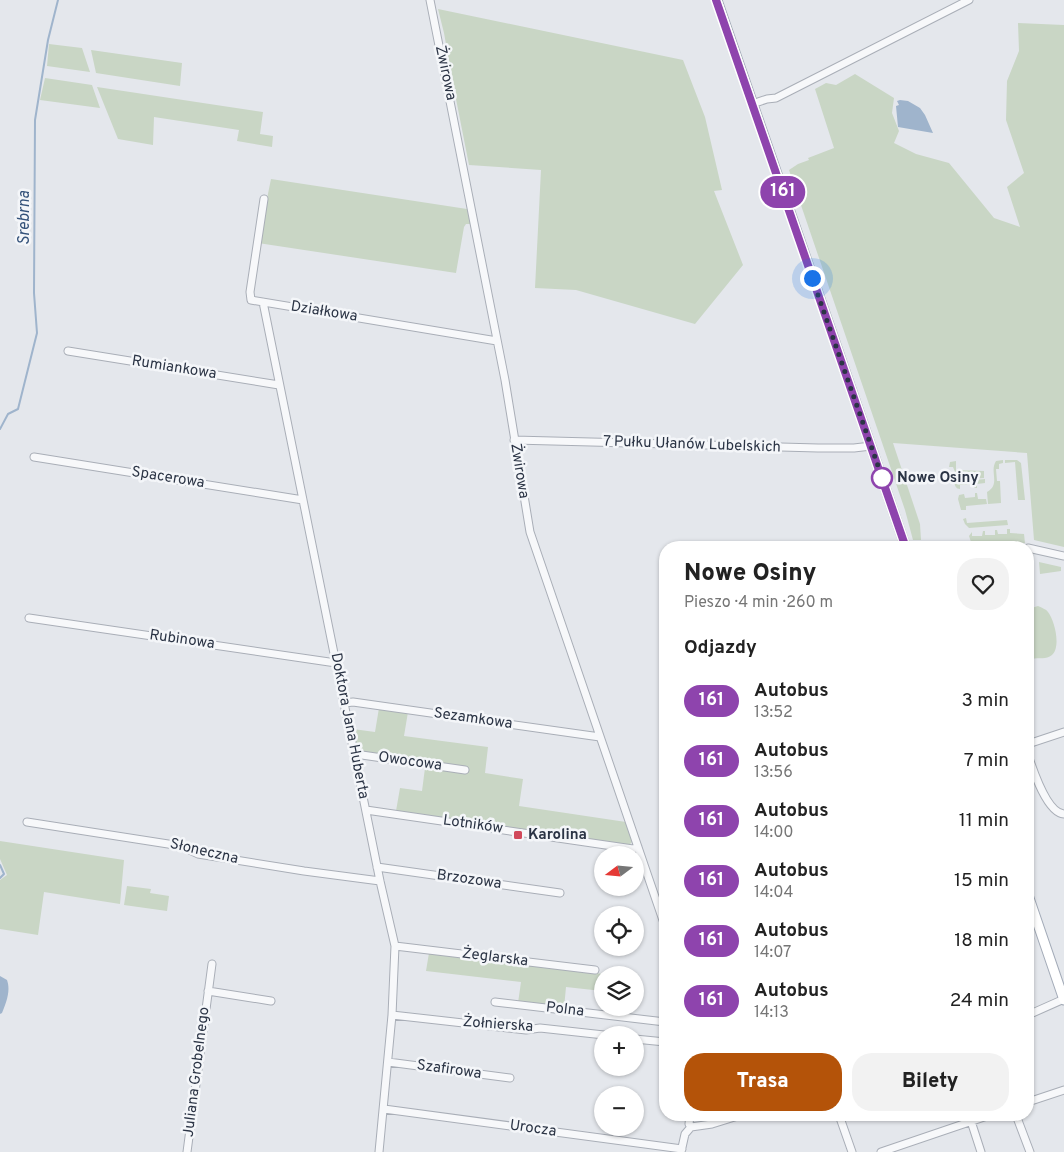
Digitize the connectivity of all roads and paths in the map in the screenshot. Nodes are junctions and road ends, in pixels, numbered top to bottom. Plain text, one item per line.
1 (430, 0) edge
2 (716, 0) edge
3 (969, 0) edge
4 (752, 104) junction
5 (264, 199) dead end
6 (263, 302) junction
7 (498, 341) junction
8 (68, 351) dead end
9 (279, 385) junction
10 (514, 440) junction
11 (871, 446) junction
12 (34, 456) dead end
13 (303, 500) junction
14 (904, 541) edge
15 (1034, 549) edge
16 (1064, 556) edge
17 (28, 618) dead end
18 (336, 662) junction
19 (345, 703) junction
20 (1064, 732) edge
21 (600, 737) junction
22 (1034, 742) edge
23 (355, 754) junction
24 (465, 770) dead end
25 (1034, 770) edge
26 (366, 810) junction
27 (1064, 814) edge
28 (27, 822) dead end
29 (612, 846) edge
30 (638, 846) edge
31 (644, 865) edge
32 (377, 867) junction
33 (380, 881) junction
34 (560, 892) dead end
35 (659, 908) edge
36 (1034, 912) edge
37 (395, 946) junction
38 (212, 964) dead end
39 (594, 970) edge
40 (208, 991) junction
41 (1064, 999) edge
42 (271, 1001) dead end
43 (495, 1002) dead end
44 (1034, 1012) edge
45 (392, 1015) junction
46 (659, 1021) edge
47 (594, 1034) edge
48 (644, 1040) edge
49 (659, 1041) edge
50 (388, 1062) junction
51 (510, 1078) dead end
52 (1064, 1090) edge
53 (1034, 1100) edge
54 (384, 1109) junction
55 (689, 1121) edge
56 (722, 1121) edge
57 (842, 1121) edge
58 (962, 1121) edge
59 (971, 1121) edge
60 (1018, 1121) edge
61 (691, 1127) junction
62 (681, 1150) edge
63 (187, 1152) edge
64 (379, 1152) edge
65 (852, 1152) edge
66 (881, 1152) edge
67 (981, 1152) edge
68 (1030, 1152) edge

1 - 7 street, Żwirowa
2 - 4 main road
3 - 4 street
4 - 11 main road
5 - 6 street
6 - 7 street, Działkowa
6 - 9 street, Doktora Jana Huberta
7 - 10 street, Żwirowa
8 - 9 street, Rumiankowa
9 - 13 street, Doktora Jana Huberta
10 - 11 street, 7 Pułku Ułanów Lubelskich
10 - 21 street, Żwirowa
11 - 14 main road
12 - 13 street, Spacerowa
13 - 18 street, Doktora Jana Huberta
15 - 16 street
17 - 18 street, Rubinowa
18 - 19 street, Doktora Jana Huberta
19 - 21 street, Sezamkowa
19 - 23 street, Doktora Jana Huberta
20 - 22 street
21 - 30 street, Żwirowa
23 - 24 street, Owocowa
23 - 26 street, Doktora Jana Huberta
25 - 27 street
26 - 29 street, Lotników
26 - 32 street, Doktora Jana Huberta
28 - 33 street, Słoneczna
31 - 35 street, Żwirowa
32 - 33 street, Doktora Jana Huberta
32 - 34 street, Brzozowa
33 - 37 street, Doktora Jana Huberta
36 - 41 main road
37 - 39 street, Żeglarska
37 - 45 street, Doktora Jana Huberta
38 - 40 street, Juliana Grobelnego
40 - 42 street, Juliana Grobelnego
40 - 63 street, Juliana Grobelnego
41 - 44 street
43 - 46 street, Polna
45 - 47 street, Żołnierska
45 - 50 street, Doktora Jana Huberta
48 - 49 street
50 - 51 street, Szafirowa
50 - 54 street, Doktora Jana Huberta
52 - 53 street
54 - 62 street, Urocza
54 - 64 street, Doktora Jana Huberta
55 - 61 street
56 - 61 street
57 - 65 street
58 - 66 street
59 - 67 street
60 - 68 street
61 - 62 street

